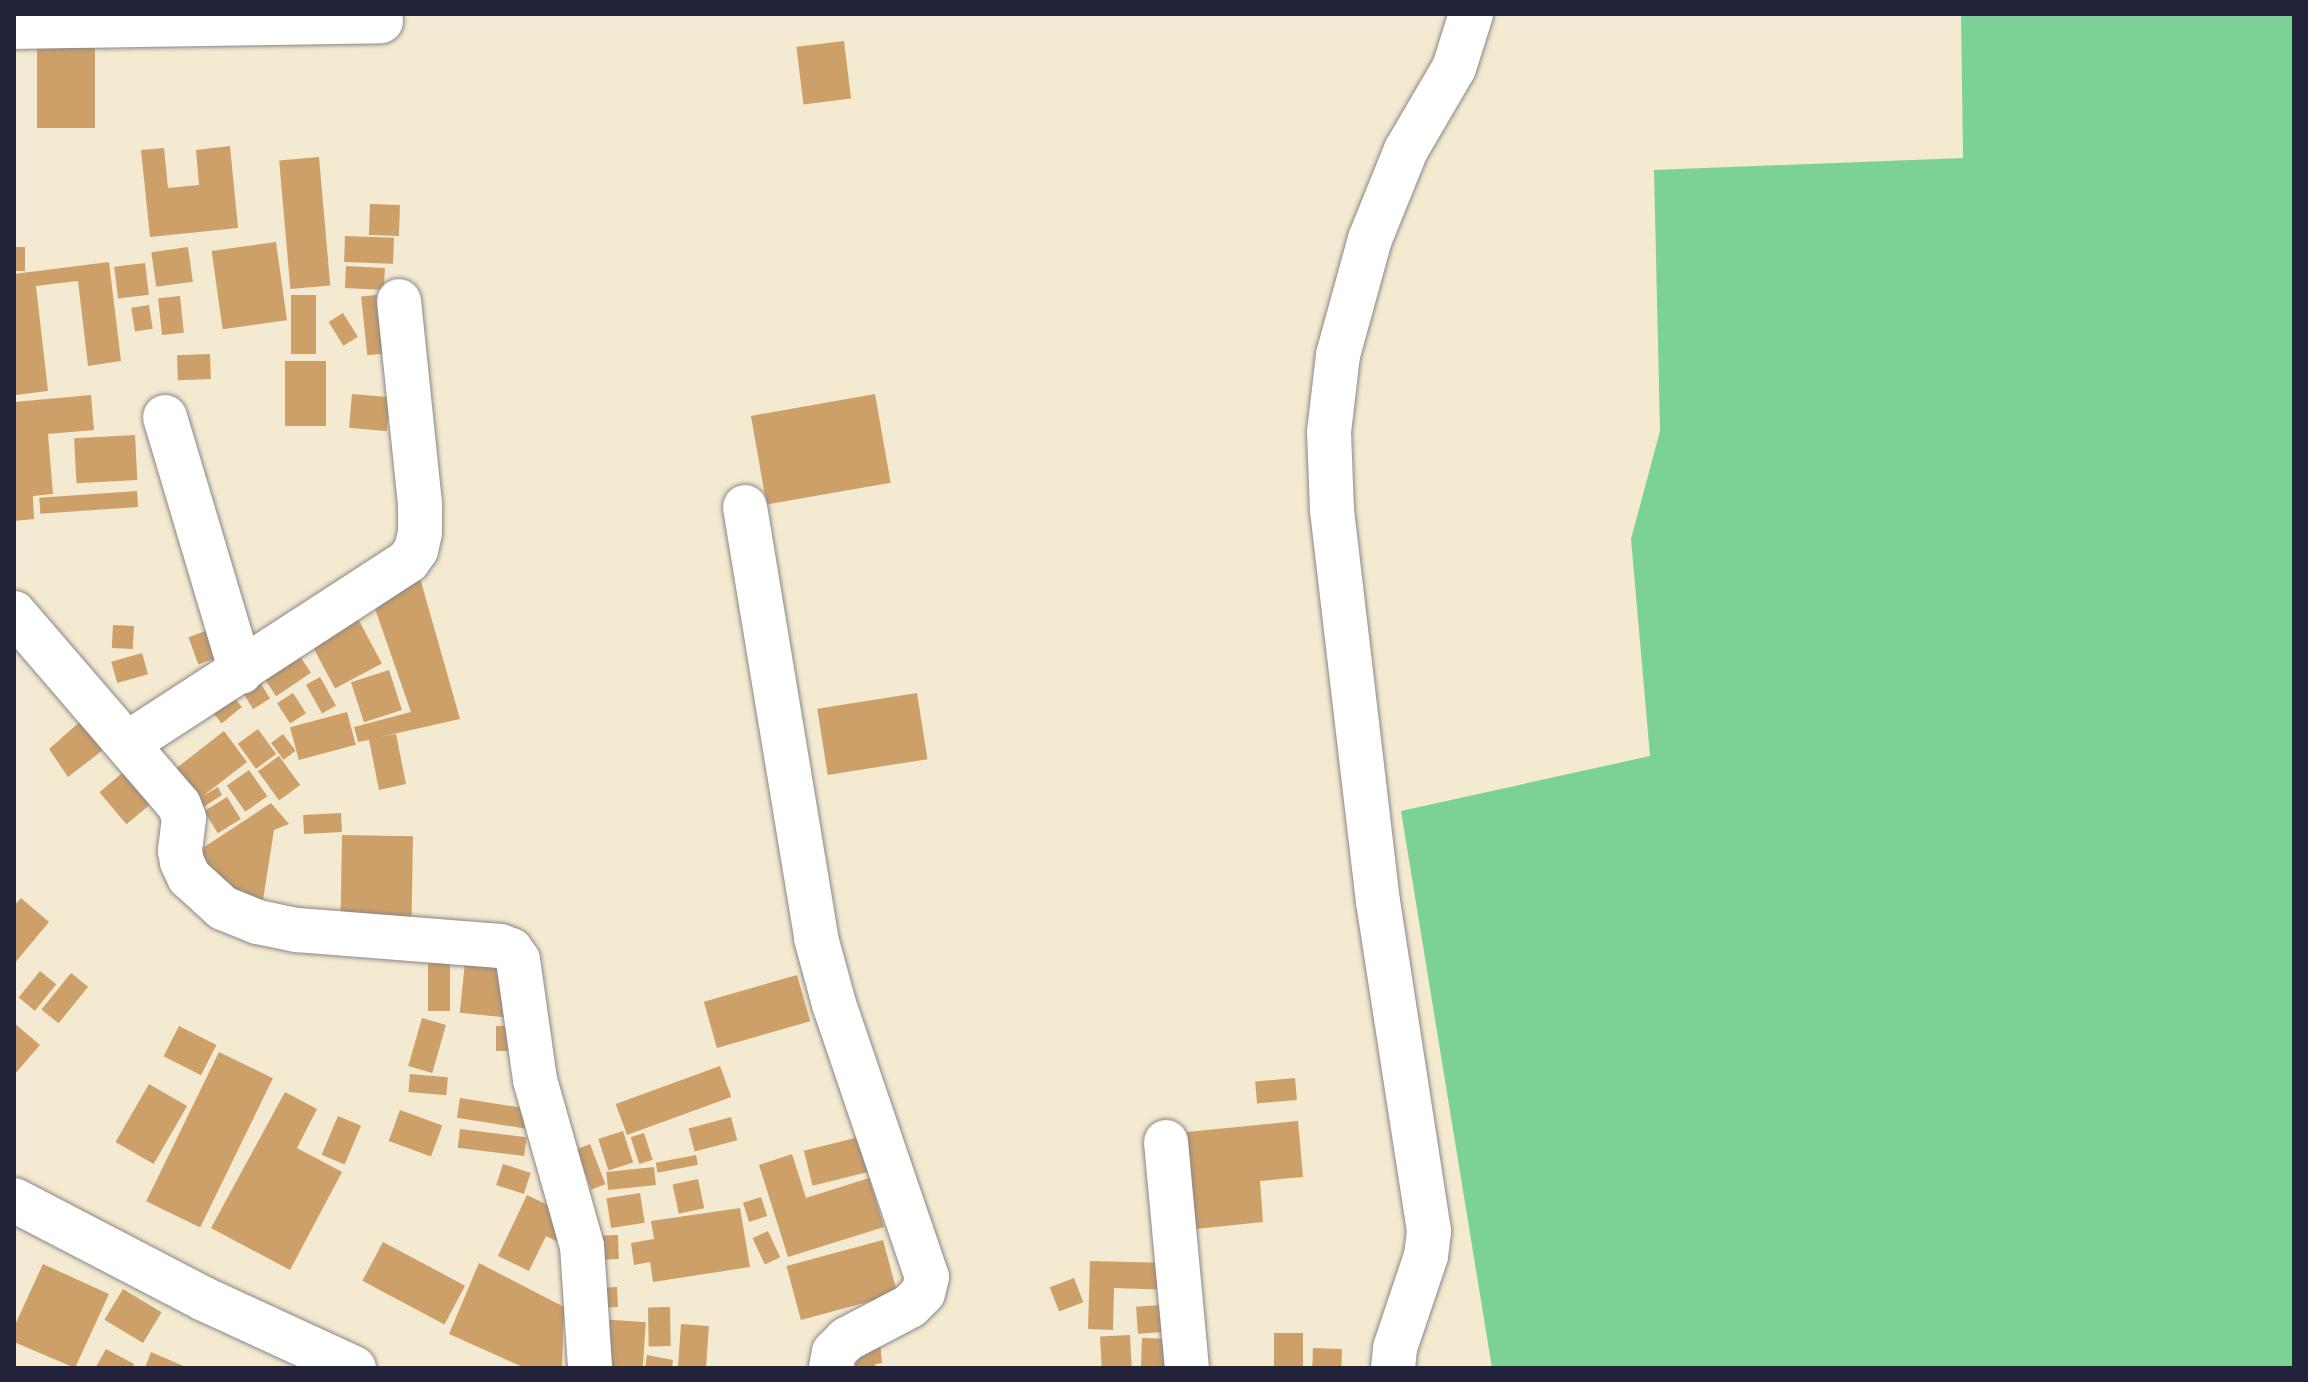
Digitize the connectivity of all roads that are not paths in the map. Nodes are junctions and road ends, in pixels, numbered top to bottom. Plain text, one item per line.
1 (1471, 14) edge
2 (190, 18) edge
3 (381, 21) dead end
4 (14, 27) edge
5 (399, 301) dead end
6 (165, 417) dead end
7 (745, 507) dead end
8 (14, 613) edge
9 (241, 672) junction
10 (128, 743) junction
11 (1166, 1142) dead end
12 (14, 1200) edge
13 (354, 1368) edge
14 (590, 1368) edge
15 (831, 1368) edge
16 (1187, 1368) edge
17 (1393, 1368) edge

1 - 17 street
2 - 3 street
2 - 4 street
5 - 9 street
6 - 9 street
7 - 15 street
8 - 10 street
9 - 10 street
10 - 14 street
11 - 16 street
12 - 13 street

